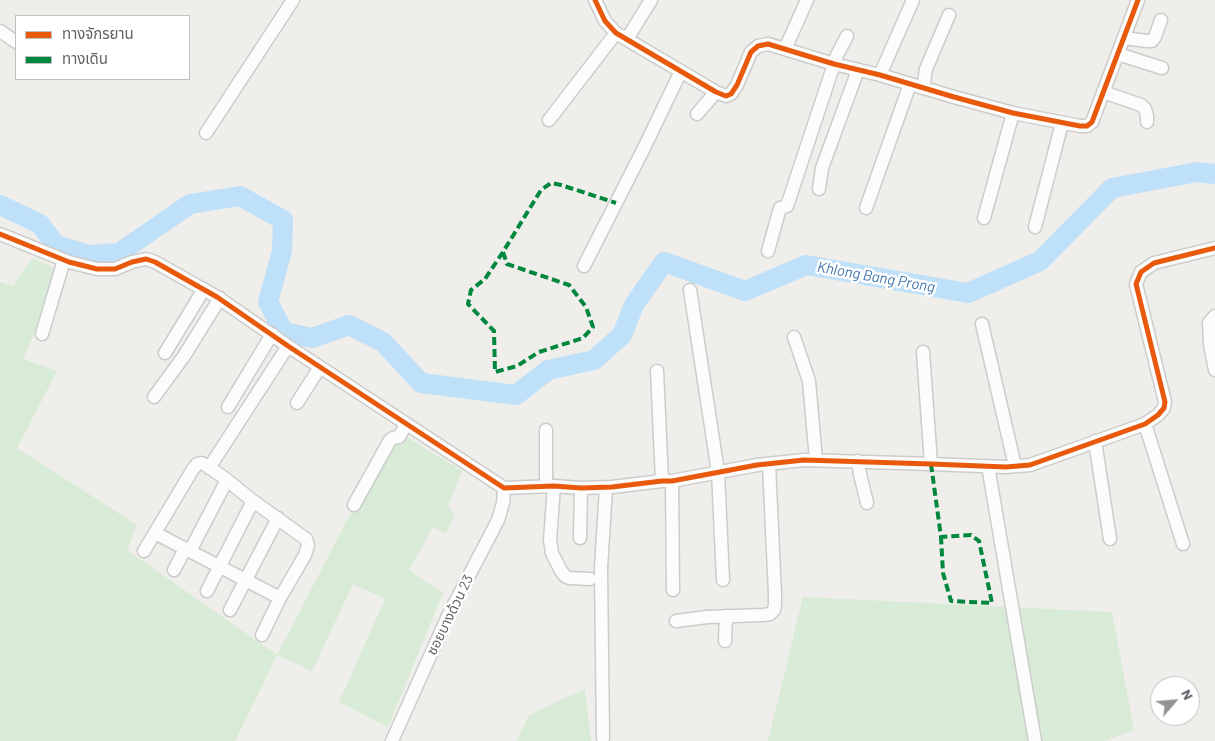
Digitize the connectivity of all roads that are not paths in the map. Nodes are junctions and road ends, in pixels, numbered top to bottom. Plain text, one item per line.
1 (293, 0) edge
2 (595, 0) edge
3 (650, 0) edge
4 (807, 0) edge
5 (913, 0) edge
6 (1138, 0) edge
7 (950, 15) dead end
8 (1161, 20) dead end
9 (0, 31) edge
10 (616, 33) junction
11 (847, 36) dead end
12 (1124, 38) junction
13 (628, 39) junction
14 (15, 41) edge
15 (785, 49) junction
16 (1118, 54) junction
17 (834, 64) junction
18 (1162, 68) dead end
19 (681, 70) junction
20 (858, 70) junction
21 (880, 75) junction
22 (910, 84) junction
23 (923, 88) junction
24 (716, 92) junction
25 (1103, 92) junction
26 (1012, 113) junction
27 (697, 114) dead end
28 (549, 120) dead end
29 (1147, 122) dead end
30 (1062, 123) junction
31 (206, 133) dead end
32 (819, 189) dead end
33 (866, 208) dead end
34 (984, 218) dead end
35 (1035, 226) dead end
36 (0, 234) edge
37 (1215, 248) edge
38 (768, 251) dead end
39 (64, 260) junction
40 (584, 266) dead end
41 (204, 289) junction
42 (690, 290) dead end
43 (220, 298) junction
44 (1215, 316) edge
45 (982, 324) dead end
46 (42, 334) dead end
47 (272, 334) junction
48 (794, 337) dead end
49 (288, 346) junction
50 (923, 352) dead end
51 (165, 353) dead end
52 (320, 368) junction
53 (657, 370) dead end
54 (1215, 370) edge
55 (154, 397) dead end
56 (297, 402) dead end
57 (228, 408) dead end
58 (406, 424) junction
59 (1145, 424) junction
60 (546, 430) dead end
61 (1095, 441) junction
62 (810, 460) junction
63 (858, 461) junction
64 (769, 464) junction
65 (930, 464) junction
66 (988, 466) junction
67 (1015, 466) junction
68 (209, 468) junction
69 (718, 472) junction
70 (227, 480) junction
71 (667, 481) junction
72 (550, 486) junction
73 (504, 488) junction
74 (581, 488) junction
75 (606, 488) junction
76 (253, 501) junction
77 (867, 503) dead end
78 (354, 505) dead end
79 (278, 518) junction
80 (155, 533) junction
81 (580, 538) dead end
82 (1110, 539) dead end
83 (1183, 544) dead end
84 (187, 550) junction
85 (144, 551) dead end
86 (219, 567) junction
87 (174, 570) dead end
88 (590, 579) dead end
89 (246, 580) junction
90 (723, 580) dead end
91 (673, 590) dead end
92 (207, 591) dead end
93 (280, 598) junction
94 (230, 610) dead end
95 (726, 616) junction
96 (676, 621) dead end
97 (262, 635) dead end
98 (725, 641) dead end
99 (603, 738) dead end
100 (392, 741) edge
101 (1035, 741) edge

1 - 31 street
2 - 10 street
3 - 13 street
4 - 15 street
5 - 21 street
6 - 12 street
7 - 23 street
8 - 12 street
9 - 14 street
10 - 13 street
10 - 28 street
11 - 17 street
12 - 16 street
13 - 19 street
15 - 17 street
15 - 24 street
16 - 18 street
16 - 25 street
17 - 20 street
17 - 38 street
19 - 24 street
19 - 40 street
20 - 21 street
20 - 32 street
21 - 22 street
22 - 23 street
22 - 33 street
23 - 26 street
24 - 27 street
25 - 29 street
25 - 30 street
26 - 30 street
26 - 34 street
30 - 35 street
36 - 39 street
37 - 59 street
39 - 41 street
39 - 46 street
41 - 43 street
41 - 51 street
42 - 69 street
43 - 47 street
43 - 55 street
44 - 54 street
45 - 67 street
47 - 49 street
47 - 57 street
48 - 62 street
49 - 52 street
49 - 68 street
50 - 65 street
52 - 56 street
52 - 58 street
53 - 71 street
58 - 73 street
58 - 78 street
59 - 61 street
59 - 83 street
60 - 72 street
61 - 67 street
61 - 82 street
62 - 63 street
62 - 64 street
63 - 65 street
63 - 77 street
64 - 69 street
64 - 95 street
65 - 66 street
66 - 67 street
66 - 101 street
68 - 70 street
68 - 80 street
69 - 71 street
69 - 90 street
70 - 76 street
70 - 84 street
71 - 75 street
71 - 91 street
72 - 73 street
72 - 74 street
72 - 88 street
73 - 100 street, ซอยบางด้วน 23
74 - 75 street
74 - 81 street
75 - 99 street
76 - 79 street
76 - 86 street
79 - 89 street
79 - 93 street
80 - 84 street
80 - 85 street
84 - 86 street
84 - 87 street
86 - 89 street
86 - 92 street
89 - 93 street
89 - 94 street
93 - 97 street
95 - 96 street
95 - 98 street

